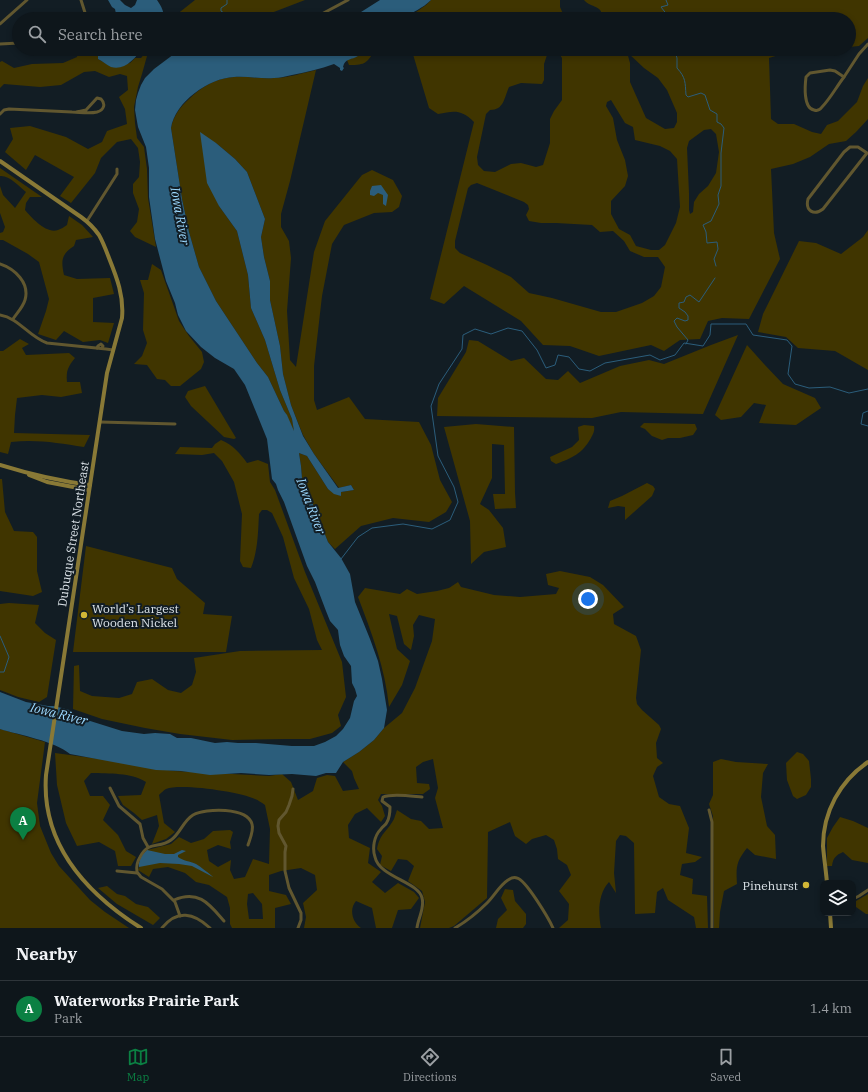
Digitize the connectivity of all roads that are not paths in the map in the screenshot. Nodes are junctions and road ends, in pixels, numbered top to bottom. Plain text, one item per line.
1 (27, 0) edge
2 (81, 0) edge
3 (348, 0) edge
4 (14, 12) edge
5 (85, 12) edge
6 (325, 12) edge
7 (12, 13) edge
8 (0, 24) edge
9 (12, 43) edge
10 (0, 44) edge
11 (868, 44) edge
12 (844, 77) junction
13 (77, 112) junction
14 (0, 114) edge
15 (868, 153) edge
16 (0, 161) edge
17 (117, 169) dead end
18 (87, 221) junction
19 (0, 264) edge
20 (0, 315) edge
21 (13, 319) junction
22 (113, 350) junction
23 (100, 422) junction
24 (175, 424) dead end
25 (0, 465) edge
26 (90, 487) junction
27 (868, 762) edge
28 (110, 788) dead end
29 (293, 789) dead end
30 (422, 797) dead end
31 (709, 810) dead end
32 (248, 845) dead end
33 (148, 847) junction
34 (117, 871) dead end
35 (138, 873) junction
36 (827, 880) edge
37 (868, 890) edge
38 (856, 898) edge
39 (174, 900) junction
40 (180, 916) junction
41 (830, 916) edge
42 (224, 922) dead end
43 (461, 927) edge
44 (141, 928) edge
45 (162, 928) edge
46 (210, 928) edge
47 (298, 928) edge
48 (417, 928) edge
49 (455, 928) edge
50 (554, 928) edge
51 (712, 928) edge
52 (831, 928) edge

1 - 4 street
2 - 5 street
3 - 6 street
7 - 8 street
9 - 10 street
11 - 12 street
12 - 12 street
13 - 13 street
13 - 14 street
15 - 15 street
16 - 18 main road, Dubuque Street Northeast
17 - 18 street
18 - 22 main road, Dubuque Street Northeast
19 - 21 street
20 - 21 street
21 - 22 street
22 - 23 main road, Dubuque Street Northeast
23 - 24 street
23 - 26 main road, Dubuque Street Northeast
25 - 26 main road
26 - 44 main road, Dubuque Street Northeast
27 - 36 main road
28 - 33 street
29 - 47 street
30 - 48 street
31 - 51 street
32 - 33 street
33 - 35 street
34 - 35 street
35 - 39 street
37 - 38 street
39 - 40 street
39 - 42 street
40 - 45 street
40 - 46 street
41 - 52 main road
43 - 49 street
43 - 50 street

